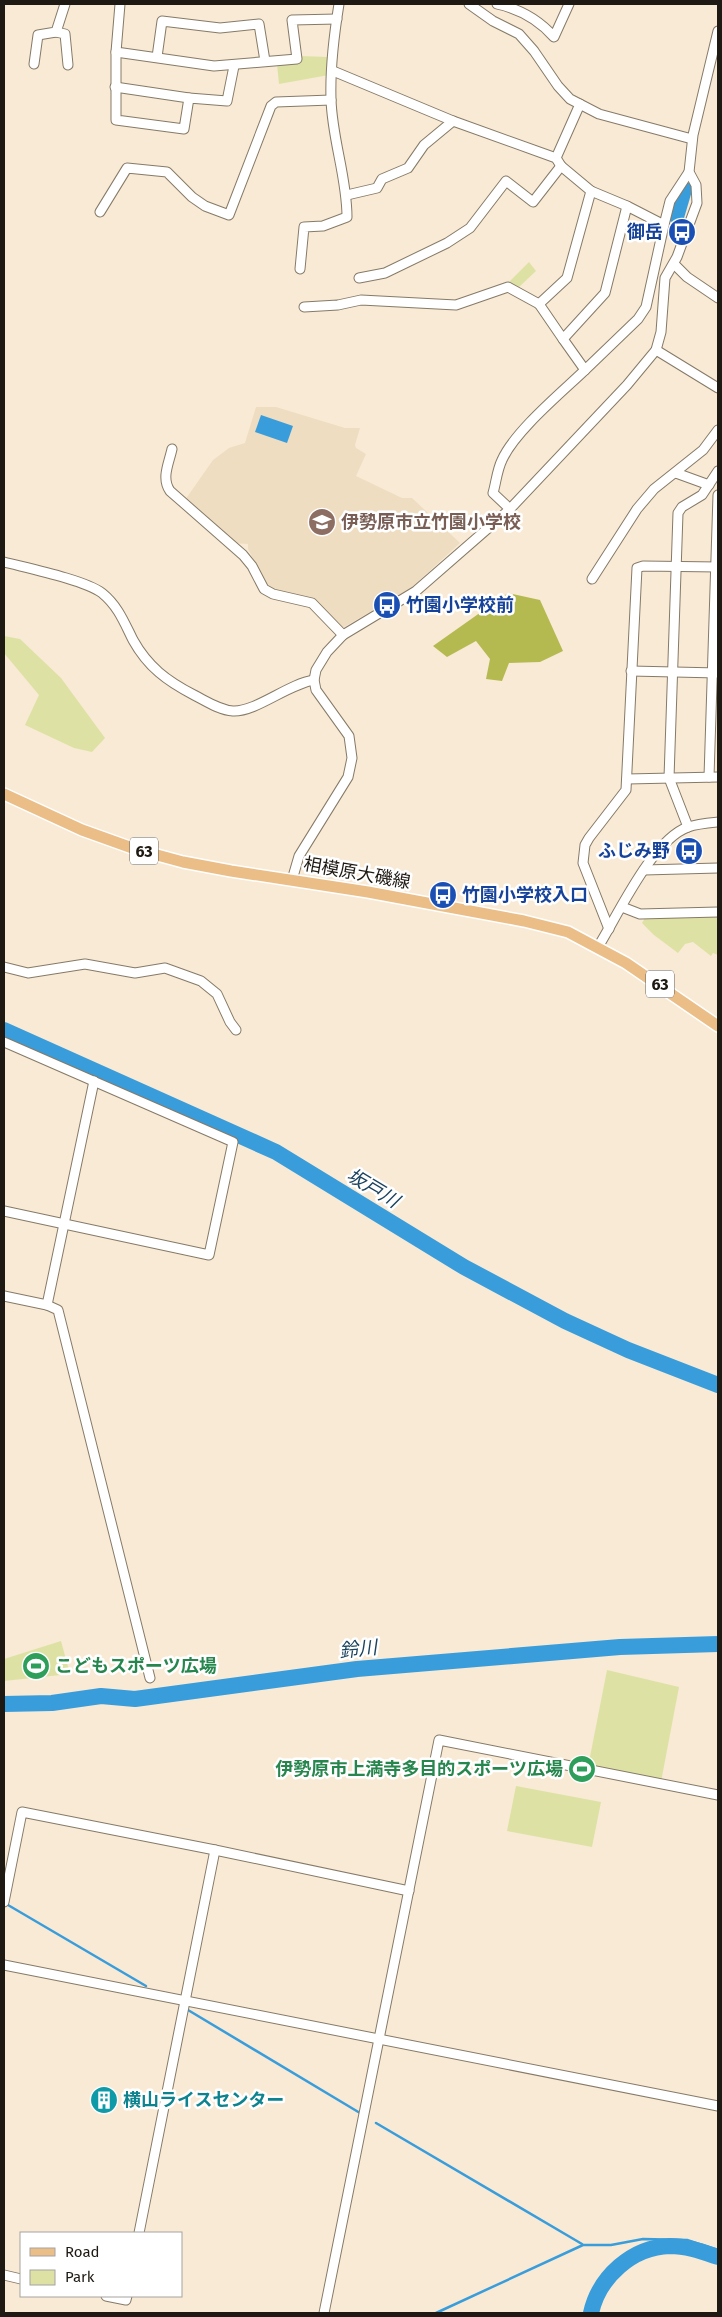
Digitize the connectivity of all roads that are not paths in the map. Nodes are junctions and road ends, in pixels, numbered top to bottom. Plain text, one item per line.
1 (65, 4) edge
2 (120, 4) edge
3 (339, 4) edge
4 (469, 4) edge
5 (497, 4) edge
6 (569, 4) edge
7 (337, 19) junction
8 (718, 31) edge
9 (56, 32) junction
10 (116, 52) junction
11 (158, 57) junction
12 (265, 61) junction
13 (34, 64) dead end
14 (68, 65) dead end
15 (234, 66) junction
16 (333, 71) junction
17 (115, 87) junction
18 (189, 98) junction
19 (331, 100) junction
20 (580, 104) junction
21 (453, 121) junction
22 (692, 139) junction
23 (558, 162) junction
24 (689, 172) junction
25 (591, 192) junction
26 (347, 195) junction
27 (627, 206) junction
28 (100, 212) dead end
29 (664, 225) junction
30 (674, 264) junction
31 (300, 269) dead end
32 (359, 278) dead end
33 (718, 298) edge
34 (539, 304) junction
35 (304, 307) dead end
36 (563, 339) junction
37 (656, 350) junction
38 (585, 370) junction
39 (718, 388) edge
40 (718, 430) edge
41 (172, 449) dead end
42 (718, 471) edge
43 (676, 473) junction
44 (709, 485) junction
45 (718, 495) edge
46 (510, 509) junction
47 (4, 562) edge
48 (675, 565) junction
49 (717, 567) edge
50 (592, 579) dead end
51 (343, 635) junction
52 (631, 671) junction
53 (673, 672) junction
54 (715, 673) edge
55 (314, 680) junction
56 (714, 777) edge
57 (669, 778) junction
58 (627, 780) junction
59 (4, 794) edge
60 (718, 822) edge
61 (688, 827) junction
62 (718, 868) edge
63 (644, 870) junction
64 (292, 880) junction
65 (622, 908) junction
66 (718, 912) edge
67 (609, 929) junction
68 (598, 947) junction
69 (4, 967) edge
70 (718, 1026) edge
71 (236, 1030) dead end
72 (4, 1042) edge
73 (94, 1081) junction
74 (4, 1211) edge
75 (64, 1224) junction
76 (4, 1296) edge
77 (47, 1304) junction
78 (150, 1678) dead end
79 (718, 1794) edge
80 (215, 1850) junction
81 (409, 1891) junction
82 (4, 1902) edge
83 (4, 1965) edge
84 (185, 2002) junction
85 (379, 2039) junction
86 (718, 2106) edge
87 (139, 2232) edge
88 (4, 2275) edge
89 (20, 2279) edge
90 (111, 2297) edge
91 (127, 2297) edge
92 (324, 2313) edge

1 - 9 street
2 - 10 street
3 - 7 street
4 - 20 street
5 - 6 street
7 - 12 street
7 - 16 street
8 - 22 street
9 - 13 street
9 - 14 street
10 - 11 street
10 - 17 street
11 - 12 street
11 - 15 street
12 - 15 street
15 - 18 street
16 - 19 street
16 - 21 street
17 - 18 street
17 - 18 street
19 - 26 street
19 - 28 street
20 - 22 street
20 - 23 street
21 - 23 street
21 - 26 street
22 - 24 street
23 - 25 street
23 - 32 street
24 - 29 street
24 - 30 street
25 - 27 street
25 - 34 street
26 - 31 street
27 - 29 street
27 - 36 street
29 - 38 street
30 - 33 street
30 - 37 street
34 - 35 street
34 - 36 street
36 - 38 street
37 - 39 street
37 - 46 street
38 - 46 street
40 - 43 street
41 - 51 street
42 - 44 street
43 - 44 street
43 - 50 street
44 - 48 street
45 - 49 street
46 - 51 street
47 - 55 street
48 - 49 street
48 - 52 street
48 - 53 street
49 - 54 street
51 - 55 street
52 - 53 street
52 - 58 street
53 - 54 street
53 - 57 street
54 - 56 street
55 - 64 street
56 - 57 street
57 - 58 street
57 - 61 street
58 - 67 street
59 - 64 main road, 相模原大磯線 / 63
60 - 61 street
61 - 63 street
62 - 63 street
63 - 65 street
64 - 68 main road, 相模原大磯線 / 63
65 - 66 street
65 - 67 street
67 - 68 street
68 - 70 main road, 相模原大磯線 / 63
69 - 71 street
72 - 73 street
73 - 75 street
73 - 75 street
74 - 75 street
75 - 77 street
76 - 77 street
77 - 78 street
79 - 81 street
80 - 81 street
80 - 82 street
80 - 84 street
81 - 85 street
83 - 84 street
84 - 85 street
84 - 87 street
85 - 86 street
85 - 92 street
88 - 89 street
90 - 91 street

